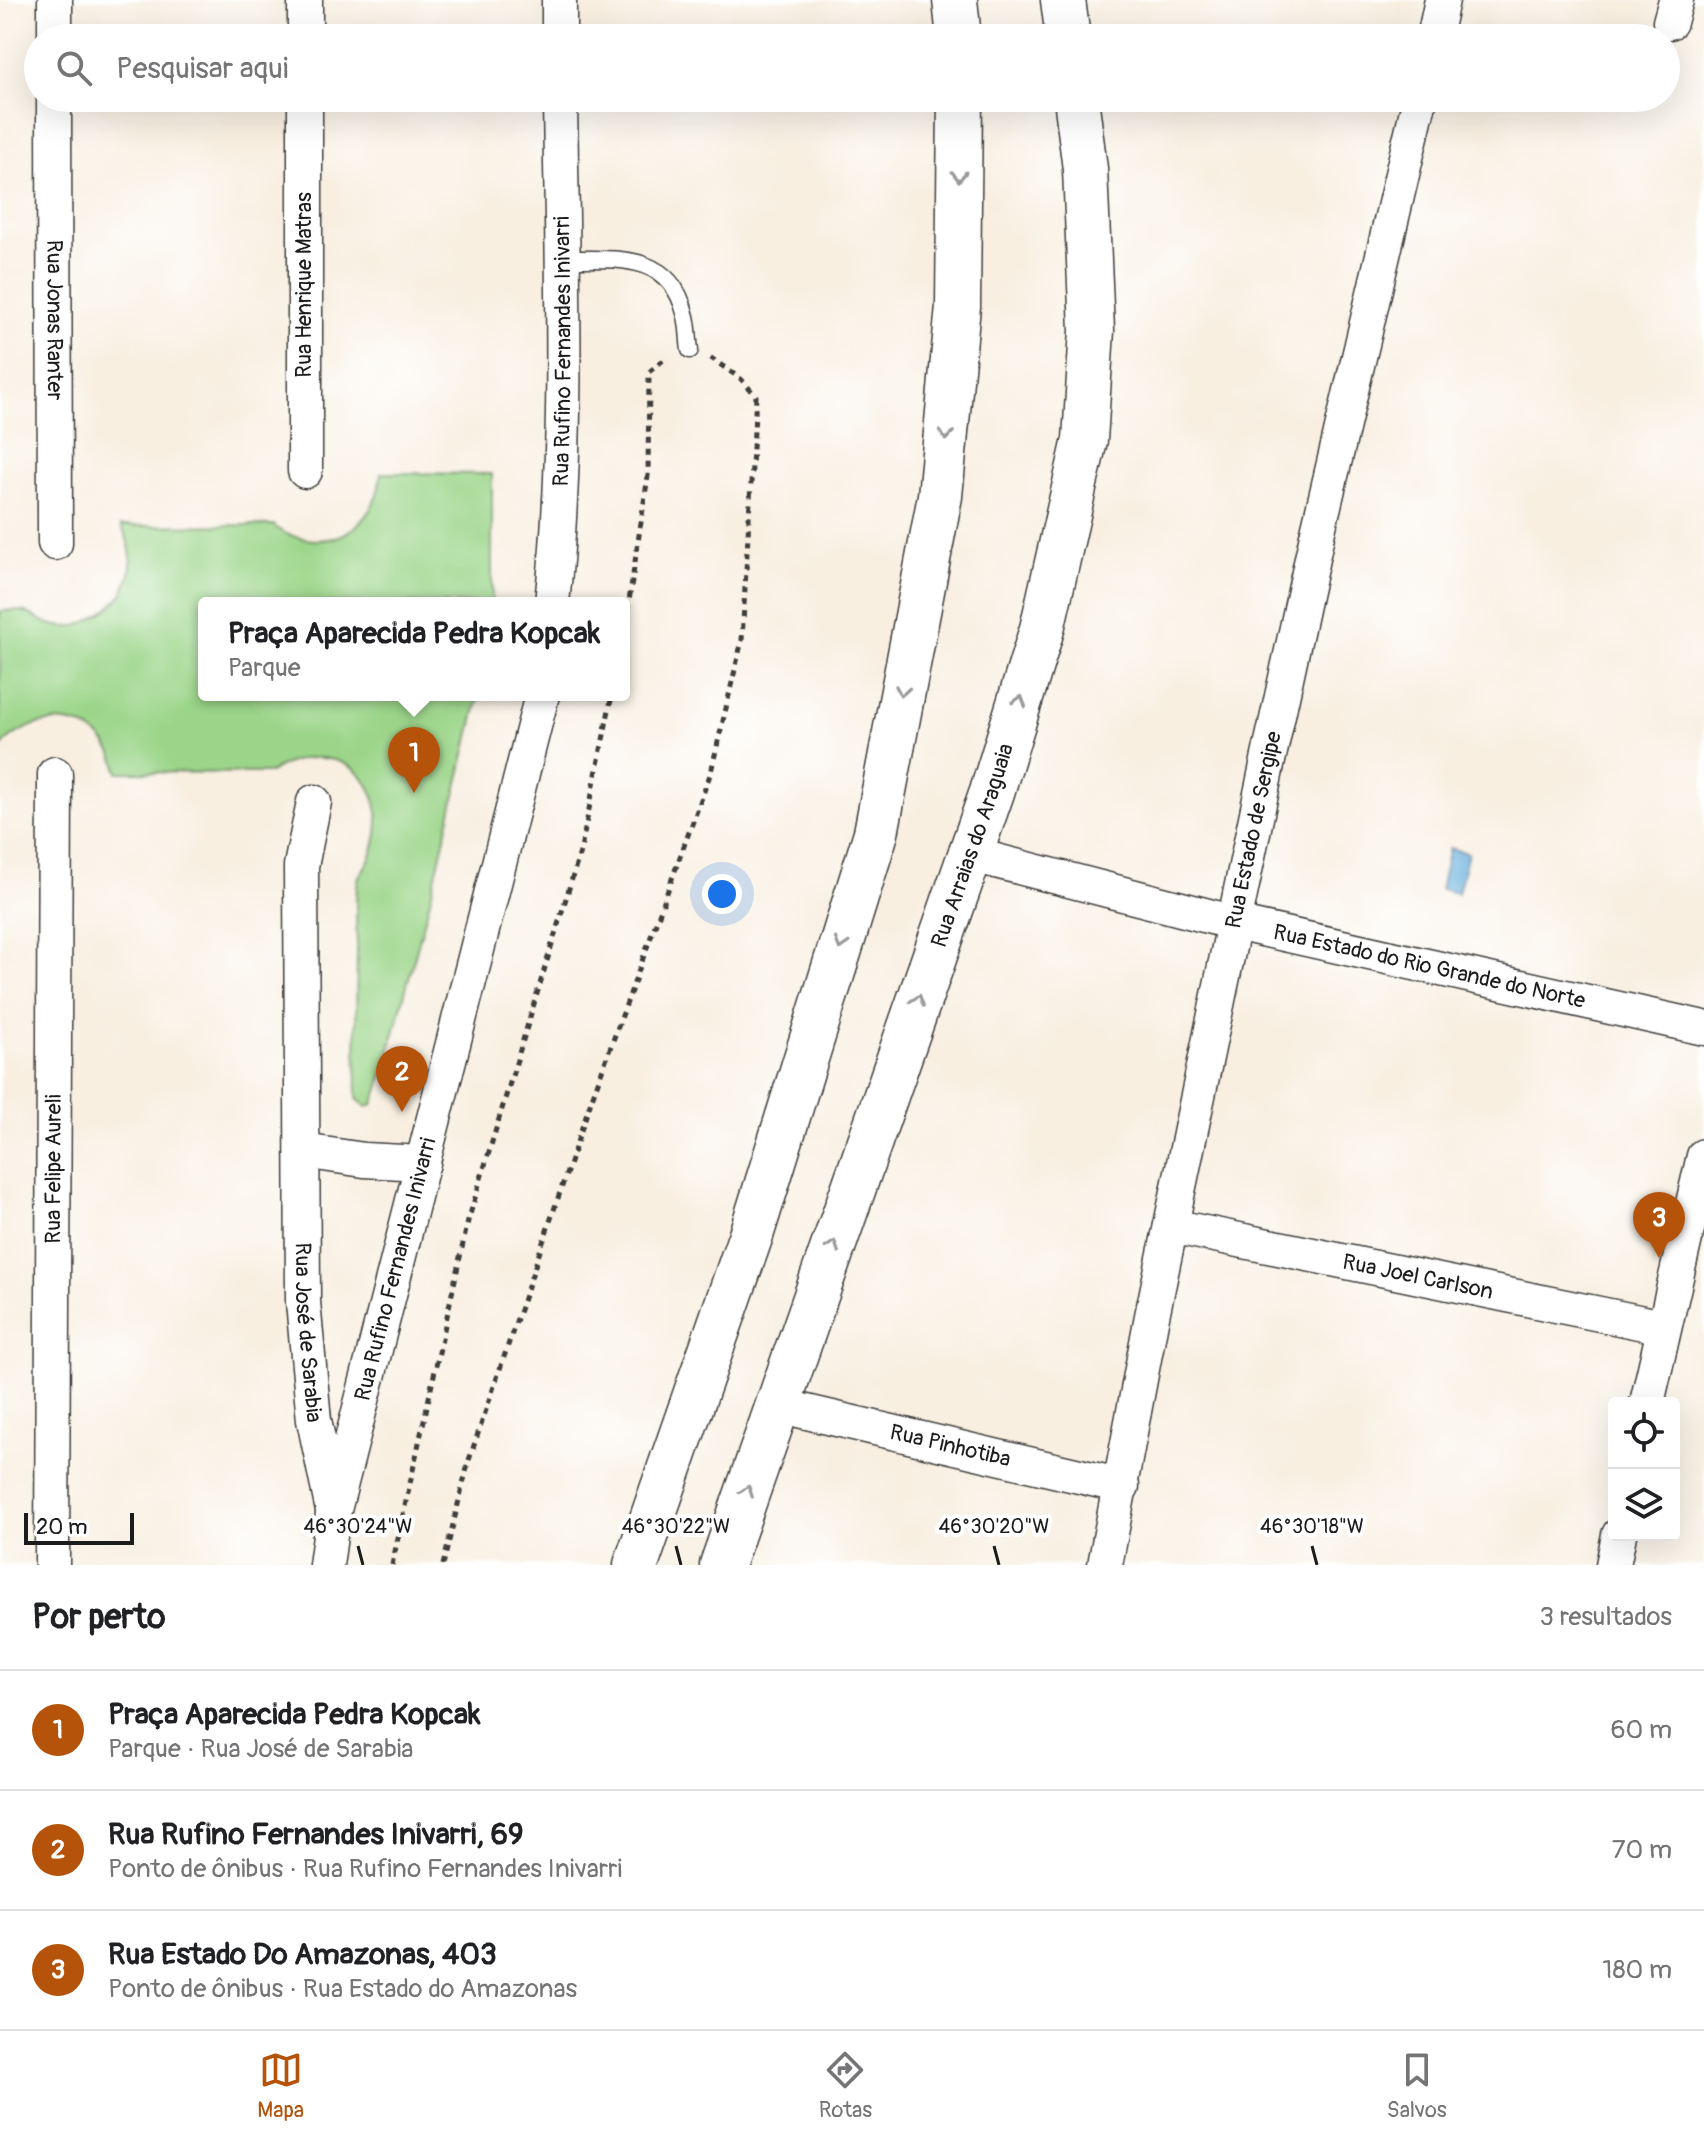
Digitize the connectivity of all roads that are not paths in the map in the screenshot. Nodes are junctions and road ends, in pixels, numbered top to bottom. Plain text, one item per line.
1 (55, 0) edge
2 (305, 0) edge
3 (559, 0) edge
4 (955, 0) edge
5 (1063, 0) edge
6 (1442, 0) edge
7 (55, 24) edge
8 (305, 24) edge
9 (559, 24) edge
10 (958, 24) edge
11 (1066, 24) edge
12 (1437, 24) edge
13 (54, 112) edge
14 (305, 112) edge
15 (560, 112) edge
16 (960, 112) edge
17 (1078, 112) edge
18 (1417, 112) edge
19 (562, 259) junction
20 (690, 350) road end
21 (305, 471) dead end
22 (55, 543) dead end
23 (553, 597) edge
24 (540, 701) edge
25 (55, 774) dead end
26 (314, 802) dead end
27 (969, 854) junction
28 (1235, 923) junction
29 (1704, 1028) edge
30 (303, 1151) junction
31 (1704, 1156) edge
32 (423, 1163) junction
33 (1171, 1226) junction
34 (1663, 1327) junction
35 (1648, 1397) edge
36 (777, 1405) junction
37 (1122, 1486) junction
38 (333, 1514) junction
39 (1618, 1541) edge
40 (52, 1565) edge
41 (326, 1565) edge
42 (636, 1565) edge
43 (722, 1565) edge
44 (1105, 1565) edge
45 (1613, 1565) edge

1 - 7 street
2 - 8 street
3 - 9 street
4 - 10 main road
5 - 11 main road
6 - 12 street
13 - 22 street, Rua Jonas Ranter
14 - 21 street, Rua Henrique Matras
15 - 19 street, Rua Rufino Fernandes Inivarri
16 -> 42 main road
27 -> 17 main road, Rua Arraias do Araguaia
18 - 28 street, Rua Estado de Sergipe
19 - 20 lane
19 - 23 street, Rua Rufino Fernandes Inivarri
24 - 32 street, Rua Rufino Fernandes Inivarri
25 - 40 street, Rua Felipe Aureli
26 - 30 street, Rua José de Sarabia
27 - 28 street, Rua Estado do Rio Grande do Norte
36 -> 27 main road, Rua Arraias do Araguaia
28 - 29 street, Rua Estado do Rio Grande do Norte
28 - 33 street, Rua Estado de Sergipe
30 - 32 street
30 - 38 street, Rua José de Sarabia
31 - 34 street
32 - 38 street, Rua Rufino Fernandes Inivarri
33 - 34 street, Rua Joel Carlson
33 - 37 street, Rua Estado de Sergipe
34 - 35 street
36 - 37 street, Rua Pinhotiba
43 -> 36 main road, Rua Arraias do Araguaia
37 - 44 street, Rua Estado de Sergipe
38 - 41 street, Rua Rufino Fernandes Inivarri
39 - 45 street

